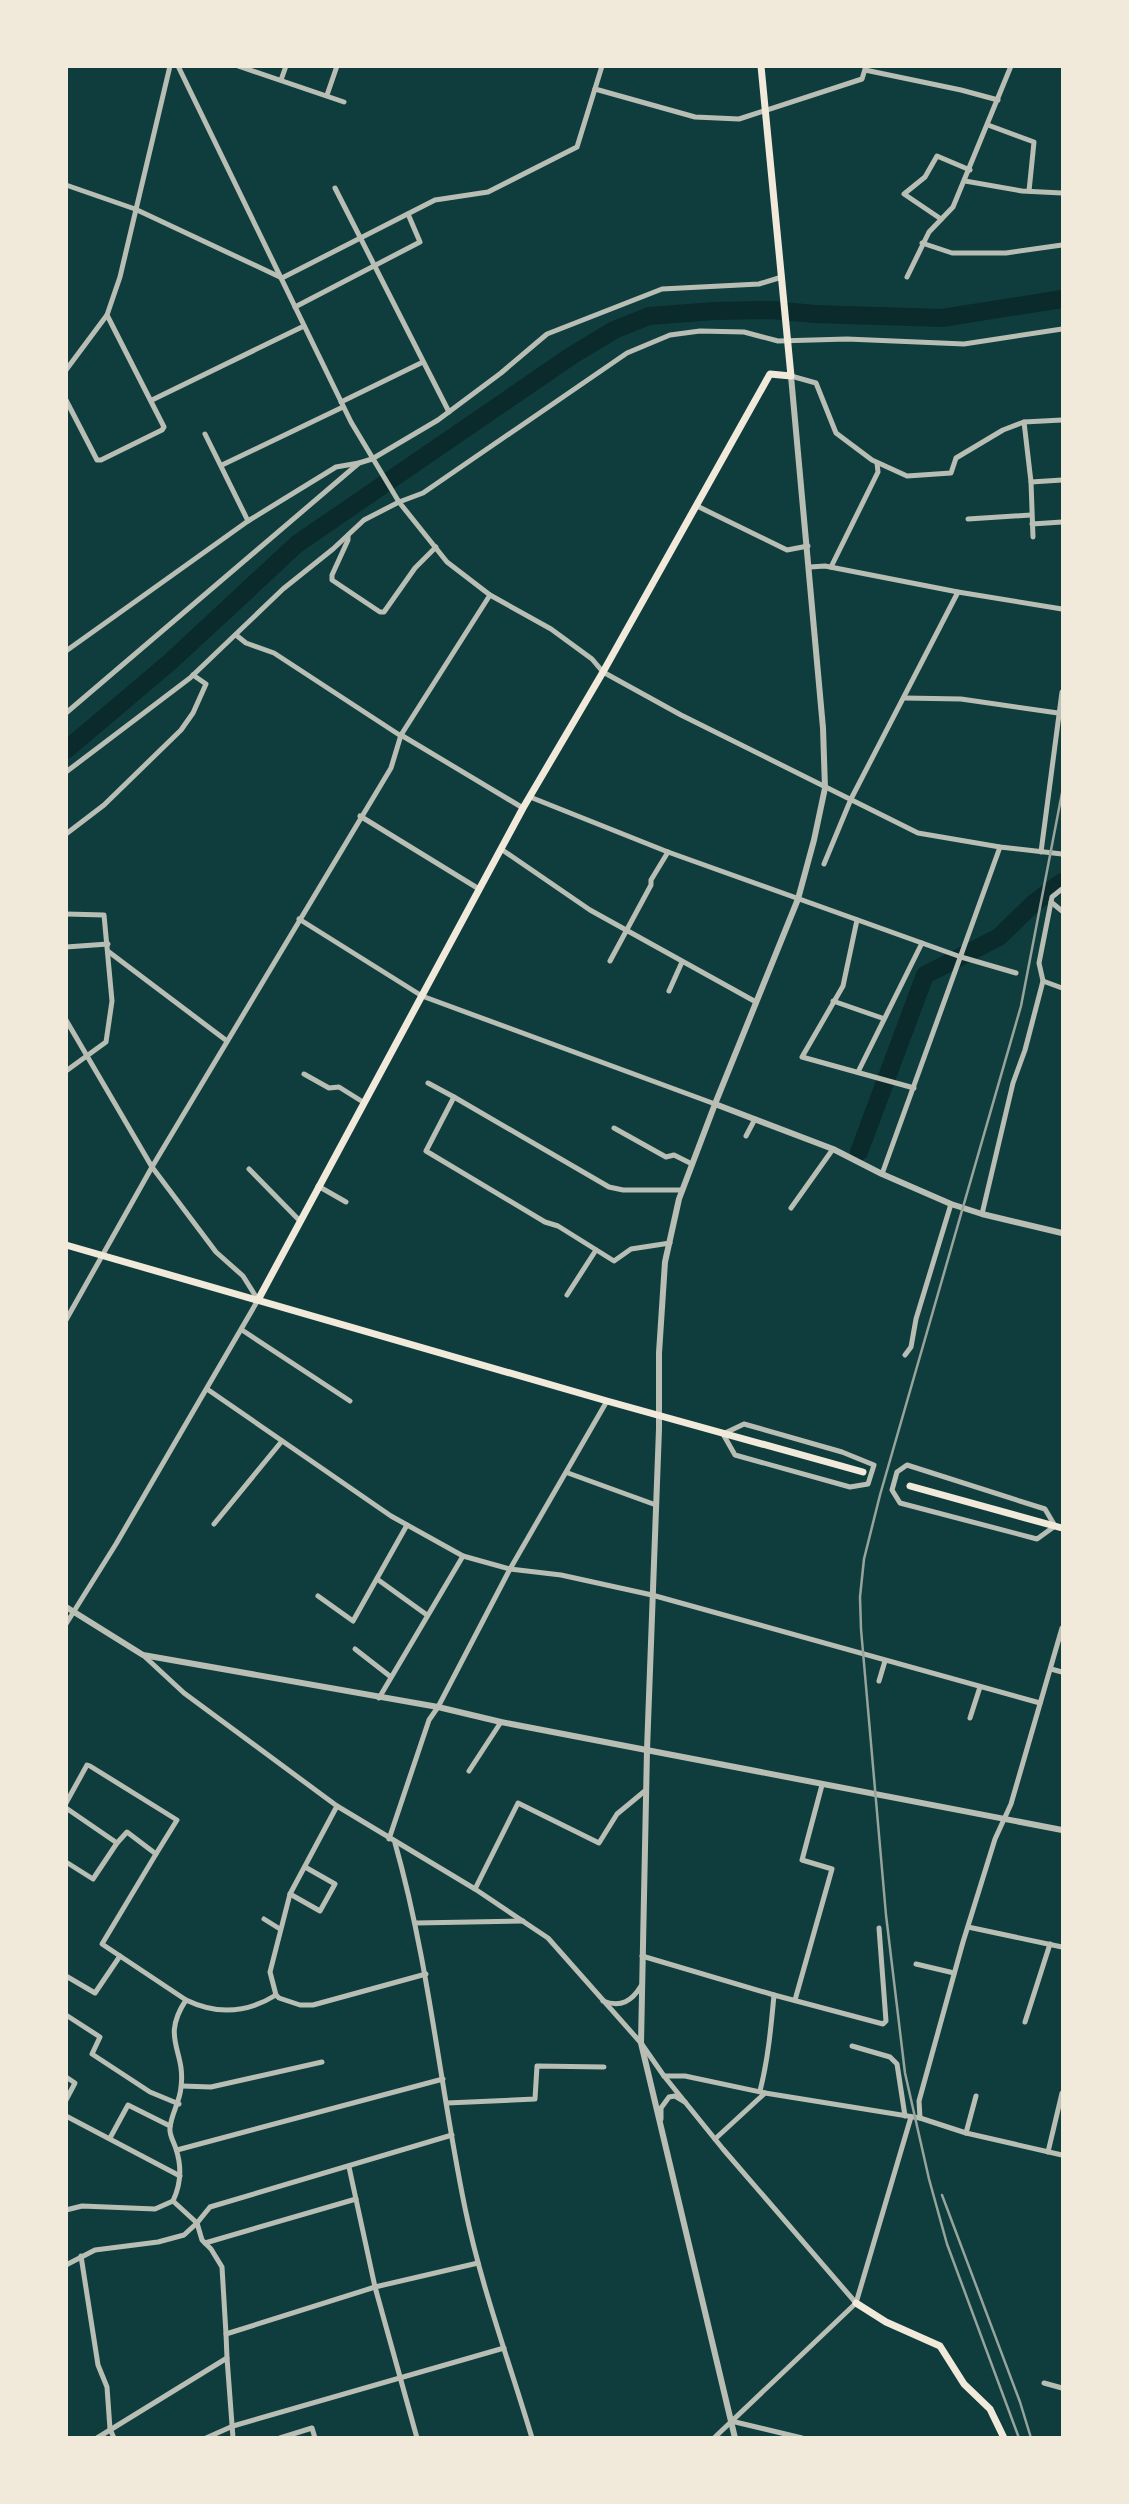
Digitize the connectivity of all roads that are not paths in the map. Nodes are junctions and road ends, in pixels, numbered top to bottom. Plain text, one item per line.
1 (170, 66) edge
2 (178, 66) edge
3 (238, 66) edge
4 (286, 66) edge
5 (337, 66) edge
6 (603, 66) edge
7 (761, 66) edge
8 (1011, 66) edge
9 (866, 68) edge
10 (257, 69) edge
11 (281, 80) junction
12 (595, 89) junction
13 (327, 95) junction
14 (998, 100) junction
15 (344, 102) dead end
16 (765, 110) junction
17 (988, 125) junction
18 (970, 170) junction
19 (965, 181) junction
20 (66, 185) edge
21 (335, 188) dead end
22 (1029, 191) junction
23 (1062, 193) edge
24 (135, 209) junction
25 (408, 214) junction
26 (941, 219) junction
27 (360, 238) junction
28 (922, 243) junction
29 (1062, 245) edge
30 (374, 266) junction
31 (907, 277) dead end
32 (282, 278) junction
33 (782, 281) junction
34 (295, 307) junction
35 (107, 315) junction
36 (304, 326) junction
37 (1062, 330) edge
38 (788, 337) junction
39 (423, 362) junction
40 (69, 363) edge
41 (66, 370) edge
42 (791, 376) junction
43 (66, 400) edge
44 (152, 400) junction
45 (342, 404) junction
46 (449, 412) junction
47 (1062, 420) edge
48 (1024, 422) junction
49 (205, 434) dead end
50 (372, 459) junction
51 (359, 463) junction
52 (877, 463) junction
53 (222, 465) junction
54 (1062, 480) edge
55 (1031, 482) junction
56 (398, 499) junction
57 (697, 506) junction
58 (1031, 515) junction
59 (968, 519) dead end
60 (248, 521) junction
61 (1062, 522) edge
62 (1032, 524) junction
63 (348, 536) junction
64 (1033, 537) dead end
65 (808, 546) junction
66 (436, 547) junction
67 (810, 566) junction
68 (831, 568) junction
69 (958, 592) junction
70 (490, 595) junction
71 (1062, 609) edge
72 (236, 635) junction
73 (66, 651) edge
74 (603, 672) junction
75 (194, 675) junction
76 (1062, 692) edge
77 (904, 698) junction
78 (66, 713) edge
79 (1058, 713) junction
80 (401, 735) junction
81 (66, 772) edge
82 (825, 788) junction
83 (530, 797) junction
84 (851, 799) junction
85 (523, 808) junction
86 (360, 816) junction
87 (66, 834) edge
88 (1000, 847) junction
89 (500, 849) junction
90 (668, 852) junction
91 (1041, 852) junction
92 (1062, 854) edge
93 (824, 864) dead end
94 (1062, 888) edge
95 (479, 889) junction
96 (798, 898) junction
97 (1051, 902) junction
98 (1062, 911) edge
99 (66, 914) edge
100 (299, 919) junction
101 (858, 920) junction
102 (625, 930) junction
103 (922, 943) junction
104 (108, 944) junction
105 (66, 947) edge
106 (109, 952) junction
107 (961, 957) junction
108 (610, 961) dead end
109 (682, 962) junction
110 (1016, 973) dead end
111 (1042, 982) junction
112 (1062, 988) edge
113 (669, 991) dead end
114 (422, 996) junction
115 (833, 1001) junction
116 (756, 1002) junction
117 (883, 1018) junction
118 (66, 1020) edge
119 (226, 1041) junction
120 (88, 1057) junction
121 (66, 1070) edge
122 (858, 1072) junction
123 (304, 1074) dead end
124 (428, 1083) dead end
125 (914, 1088) junction
126 (454, 1097) junction
127 (363, 1102) junction
128 (715, 1104) junction
129 (755, 1119) junction
130 (614, 1128) dead end
131 (746, 1136) dead end
132 (833, 1149) junction
133 (692, 1164) junction
134 (152, 1167) junction
135 (249, 1169) dead end
136 (882, 1174) junction
137 (318, 1186) junction
138 (682, 1190) junction
139 (346, 1202) dead end
140 (951, 1203) junction
141 (791, 1208) dead end
142 (982, 1214) junction
143 (300, 1221) junction
144 (1062, 1233) edge
145 (670, 1243) junction
146 (66, 1245) edge
147 (596, 1250) junction
148 (103, 1256) junction
149 (567, 1295) dead end
150 (258, 1300) junction
151 (66, 1320) edge
152 (242, 1330) junction
153 (905, 1355) dead end
154 (207, 1389) junction
155 (350, 1401) dead end
156 (607, 1401) junction
157 (659, 1416) junction
158 (723, 1434) junction
159 (282, 1441) junction
160 (863, 1472) dead end
161 (568, 1473) junction
162 (910, 1486) dead end
163 (656, 1505) junction
164 (214, 1524) dead end
165 (407, 1525) junction
166 (1059, 1527) edge
167 (463, 1556) junction
168 (510, 1569) junction
169 (377, 1579) junction
170 (652, 1595) junction
171 (318, 1596) dead end
172 (66, 1607) edge
173 (73, 1612) junction
174 (427, 1615) junction
175 (66, 1623) edge
176 (1062, 1628) edge
177 (355, 1649) dead end
178 (143, 1655) junction
179 (885, 1661) junction
180 (1051, 1669) junction
181 (1062, 1672) edge
182 (391, 1677) junction
183 (879, 1681) dead end
184 (980, 1687) junction
185 (379, 1698) junction
186 (1040, 1703) junction
187 (438, 1707) junction
188 (970, 1718) dead end
189 (501, 1722) junction
190 (647, 1750) junction
191 (469, 1771) dead end
192 (822, 1785) junction
193 (646, 1790) junction
194 (66, 1803) edge
195 (337, 1806) junction
196 (66, 1808) edge
197 (1005, 1818) junction
198 (1062, 1830) edge
199 (388, 1839) junction
200 (117, 1843) junction
201 (395, 1843) junction
202 (156, 1854) junction
203 (66, 1862) edge
204 (305, 1867) junction
205 (475, 1889) junction
206 (290, 1894) junction
207 (264, 1919) dead end
208 (523, 1921) junction
209 (416, 1923) junction
210 (968, 1927) junction
211 (879, 1928) dead end
212 (279, 1930) junction
213 (1050, 1944) junction
214 (1062, 1947) edge
215 (120, 1956) junction
216 (642, 1956) junction
217 (916, 1964) dead end
218 (954, 1973) junction
219 (426, 1974) junction
220 (66, 1976) edge
221 (641, 1986) junction
222 (276, 1995) junction
223 (774, 1995) junction
224 (186, 2000) junction
225 (795, 2000) junction
226 (602, 2001) junction
227 (66, 2015) edge
228 (1025, 2022) dead end
229 (641, 2043) junction
230 (852, 2046) dead end
231 (322, 2062) dead end
232 (604, 2067) dead end
233 (664, 2076) junction
234 (66, 2077) edge
235 (443, 2079) junction
236 (182, 2086) junction
237 (762, 2092) junction
238 (1062, 2094) edge
239 (976, 2096) dead end
240 (66, 2100) edge
241 (447, 2103) junction
242 (687, 2103) junction
243 (179, 2104) junction
244 (66, 2116) edge
245 (908, 2117) junction
246 (920, 2118) junction
247 (170, 2126) junction
248 (661, 2126) junction
249 (966, 2133) junction
250 (452, 2134) junction
251 (110, 2138) junction
252 (715, 2139) junction
253 (177, 2150) junction
254 (1048, 2152) junction
255 (1062, 2155) edge
256 (349, 2167) junction
257 (180, 2176) junction
258 (356, 2199) junction
259 (173, 2201) junction
260 (66, 2210) edge
261 (197, 2223) junction
262 (205, 2243) junction
263 (81, 2256) junction
264 (478, 2263) junction
265 (66, 2264) edge
266 (375, 2287) junction
267 (856, 2303) junction
268 (226, 2334) junction
269 (504, 2348) junction
270 (227, 2358) junction
271 (401, 2379) junction
272 (1044, 2383) dead end
273 (1062, 2388) edge
274 (731, 2421) junction
275 (233, 2426) junction
276 (1000, 2428) junction
277 (110, 2429) junction
278 (285, 2437) edge
279 (97, 2438) edge
280 (114, 2438) edge
281 (206, 2438) edge
282 (233, 2438) edge
283 (315, 2438) edge
284 (417, 2438) edge
285 (531, 2438) edge
286 (714, 2438) edge
287 (735, 2438) edge
288 (802, 2438) edge
289 (996, 2438) edge
290 (1004, 2438) edge

1 - 24 street
2 - 32 street
3 - 10 street
4 - 11 street
5 - 13 street
6 - 12 street
7 - 16 main road
8 - 14 street
9 - 14 street
9 - 16 street
10 - 11 street
11 - 13 street
12 - 16 street
12 - 25 street
13 - 15 street
14 - 17 street
16 - 33 main road
17 - 18 street
17 - 22 street
18 - 19 street
18 - 26 street
19 - 22 street
19 - 26 street
20 - 24 street
21 - 27 street
22 - 23 street
24 - 32 street
24 - 35 street
25 - 27 street
25 - 30 street
26 - 28 street
27 - 30 street
27 - 32 street
28 - 29 street
28 - 31 street
30 - 34 street
30 - 39 street
32 - 34 street
33 - 38 main road
33 - 46 street
34 - 36 street
35 - 40 street
35 - 44 street
36 - 44 street
36 - 45 street
37 - 38 street
38 - 42 main road
38 - 56 street
39 - 45 street
39 - 46 street
40 - 41 street
42 - 52 street
42 - 57 main road
42 - 65 street
43 - 44 street
45 - 50 street
45 - 53 street
46 - 50 street
47 - 48 street
48 - 52 street
48 - 55 street
49 - 53 street
50 - 51 street
50 - 56 street
51 - 60 street
51 - 78 street
52 - 68 street
53 - 60 street
54 - 55 street
55 - 58 street
56 - 63 street
56 - 66 street
57 - 65 street
57 - 74 main road
58 - 59 street
58 - 62 street
60 - 73 street
61 - 62 street
62 - 64 street
63 - 66 street
63 - 72 street
65 - 67 street
66 - 70 street
67 - 68 street
67 - 82 street
68 - 69 street
69 - 71 street
69 - 77 street
70 - 74 street
70 - 80 street
72 - 75 street
72 - 80 street
74 - 82 street
74 - 83 main road
75 - 81 street
75 - 87 street
76 - 79 street
77 - 79 street
77 - 84 street
79 - 91 street
80 - 85 street
80 - 86 street
82 - 84 street
82 - 96 street
83 - 85 main road
83 - 90 street
84 - 88 street
84 - 93 street
85 - 89 main road
86 - 95 street
86 - 100 street
88 - 91 street
88 - 107 street
89 - 95 main road
89 - 102 street
90 - 96 street
90 - 102 street
91 - 92 street
94 - 97 street
95 - 114 main road
96 - 101 street
96 - 116 street
97 - 98 street
97 - 111 street
99 - 104 street
100 - 114 street
100 - 119 street
101 - 103 street
101 - 115 street
102 - 108 street
102 - 109 street
103 - 107 street
103 - 117 street
104 - 105 street
104 - 106 street
106 - 119 street
106 - 120 street
107 - 110 street
107 - 125 street
109 - 113 street
109 - 116 street
111 - 112 street
111 - 142 street
114 - 127 main road
114 - 128 street
115 - 117 street
115 - 122 street
116 - 128 street
117 - 122 street
118 - 120 street
119 - 134 street
120 - 121 street
120 - 134 street
122 - 125 street
123 - 127 street
124 - 126 street
125 - 136 street
126 - 138 street
126 - 147 street
127 - 137 main road
128 - 129 street
128 - 133 street
129 - 131 street
129 - 132 street
130 - 133 street
132 - 136 street
132 - 141 street
133 - 138 street
134 - 148 street
134 - 150 street
135 - 143 street
136 - 140 street
137 - 139 street
137 - 143 main road
138 - 145 street
140 - 142 street
140 - 153 street
142 - 144 street
143 - 150 main road
145 - 147 street
145 - 157 street
146 - 148 main road
147 - 149 street
148 - 150 main road
148 - 151 street
150 - 152 street
150 - 156 main road
152 - 154 street
152 - 155 street
154 - 159 street
154 - 173 street
156 - 157 main road
156 - 161 street
157 - 158 main road
157 - 163 street
158 - 158 street
158 - 160 main road
159 - 164 street
159 - 165 street
161 - 163 street
161 - 168 street
162 - 166 main road
163 - 170 street
165 - 167 street
165 - 169 street
166 - 166 street
167 - 168 street
167 - 174 street
168 - 170 street
168 - 187 street
169 - 171 street
169 - 174 street
170 - 179 street
170 - 190 street
172 - 173 street
173 - 175 street
173 - 178 street
174 - 182 street
176 - 180 street
177 - 182 street
178 - 185 street
178 - 195 street
179 - 183 street
179 - 184 street
180 - 181 street
180 - 186 street
182 - 185 street
184 - 186 street
184 - 188 street
185 - 187 street
186 - 197 street
187 - 189 street
187 - 199 street
189 - 190 street
189 - 191 street
190 - 192 street
190 - 193 street
192 - 197 street
192 - 225 street
193 - 205 street
193 - 216 street
194 - 202 street
195 - 199 street
195 - 204 street
196 - 200 street
197 - 198 street
197 - 210 street
199 - 201 street
200 - 202 street
200 - 203 street
201 - 205 street
201 - 209 street
202 - 215 street
204 - 206 street
204 - 206 street
205 - 208 street
206 - 212 street
207 - 212 street
208 - 209 street
208 - 226 street
209 - 219 street
210 - 213 street
210 - 218 street
211 - 225 street
212 - 222 street
213 - 214 street
213 - 228 street
215 - 220 street
215 - 224 street
216 - 221 street
216 - 223 street
217 - 218 street
218 - 246 street
219 - 222 street
219 - 235 street
221 - 226 street
221 - 229 street
222 - 224 street
223 - 225 street
223 - 237 street
224 - 236 street
226 - 229 street
227 - 243 street
229 - 233 street
229 - 248 street
230 - 245 street
231 - 236 street
232 - 241 street
233 - 237 street
233 - 242 street
234 - 240 street
235 - 241 street
235 - 253 street
236 - 243 street
237 - 245 street
237 - 252 street
238 - 254 street
239 - 249 street
241 - 250 street
242 - 248 street
242 - 252 street
243 - 247 street
244 - 251 street
245 - 246 street
245 - 267 street
246 - 249 street
247 - 251 street
247 - 253 street
248 - 274 street
249 - 254 street
250 - 256 street
250 - 264 street
251 - 257 street
252 - 267 street
253 - 257 street
254 - 255 street
256 - 258 street
256 - 261 street
257 - 259 street
258 - 262 street
258 - 266 street
259 - 260 street
259 - 261 street
261 - 262 street
261 - 263 street
262 - 268 street
263 - 265 street
263 - 277 street
264 - 266 street
264 - 269 street
266 - 268 street
266 - 271 street
267 - 274 street
267 - 276 main road
268 - 270 street
269 - 271 street
269 - 285 street
270 - 275 street
270 - 277 street
271 - 275 street
271 - 284 street
272 - 273 street
274 - 286 street
274 - 287 street
274 - 288 street
275 - 281 street
275 - 282 street
276 - 289 street
276 - 290 main road
277 - 279 street
277 - 280 street
278 - 283 street

